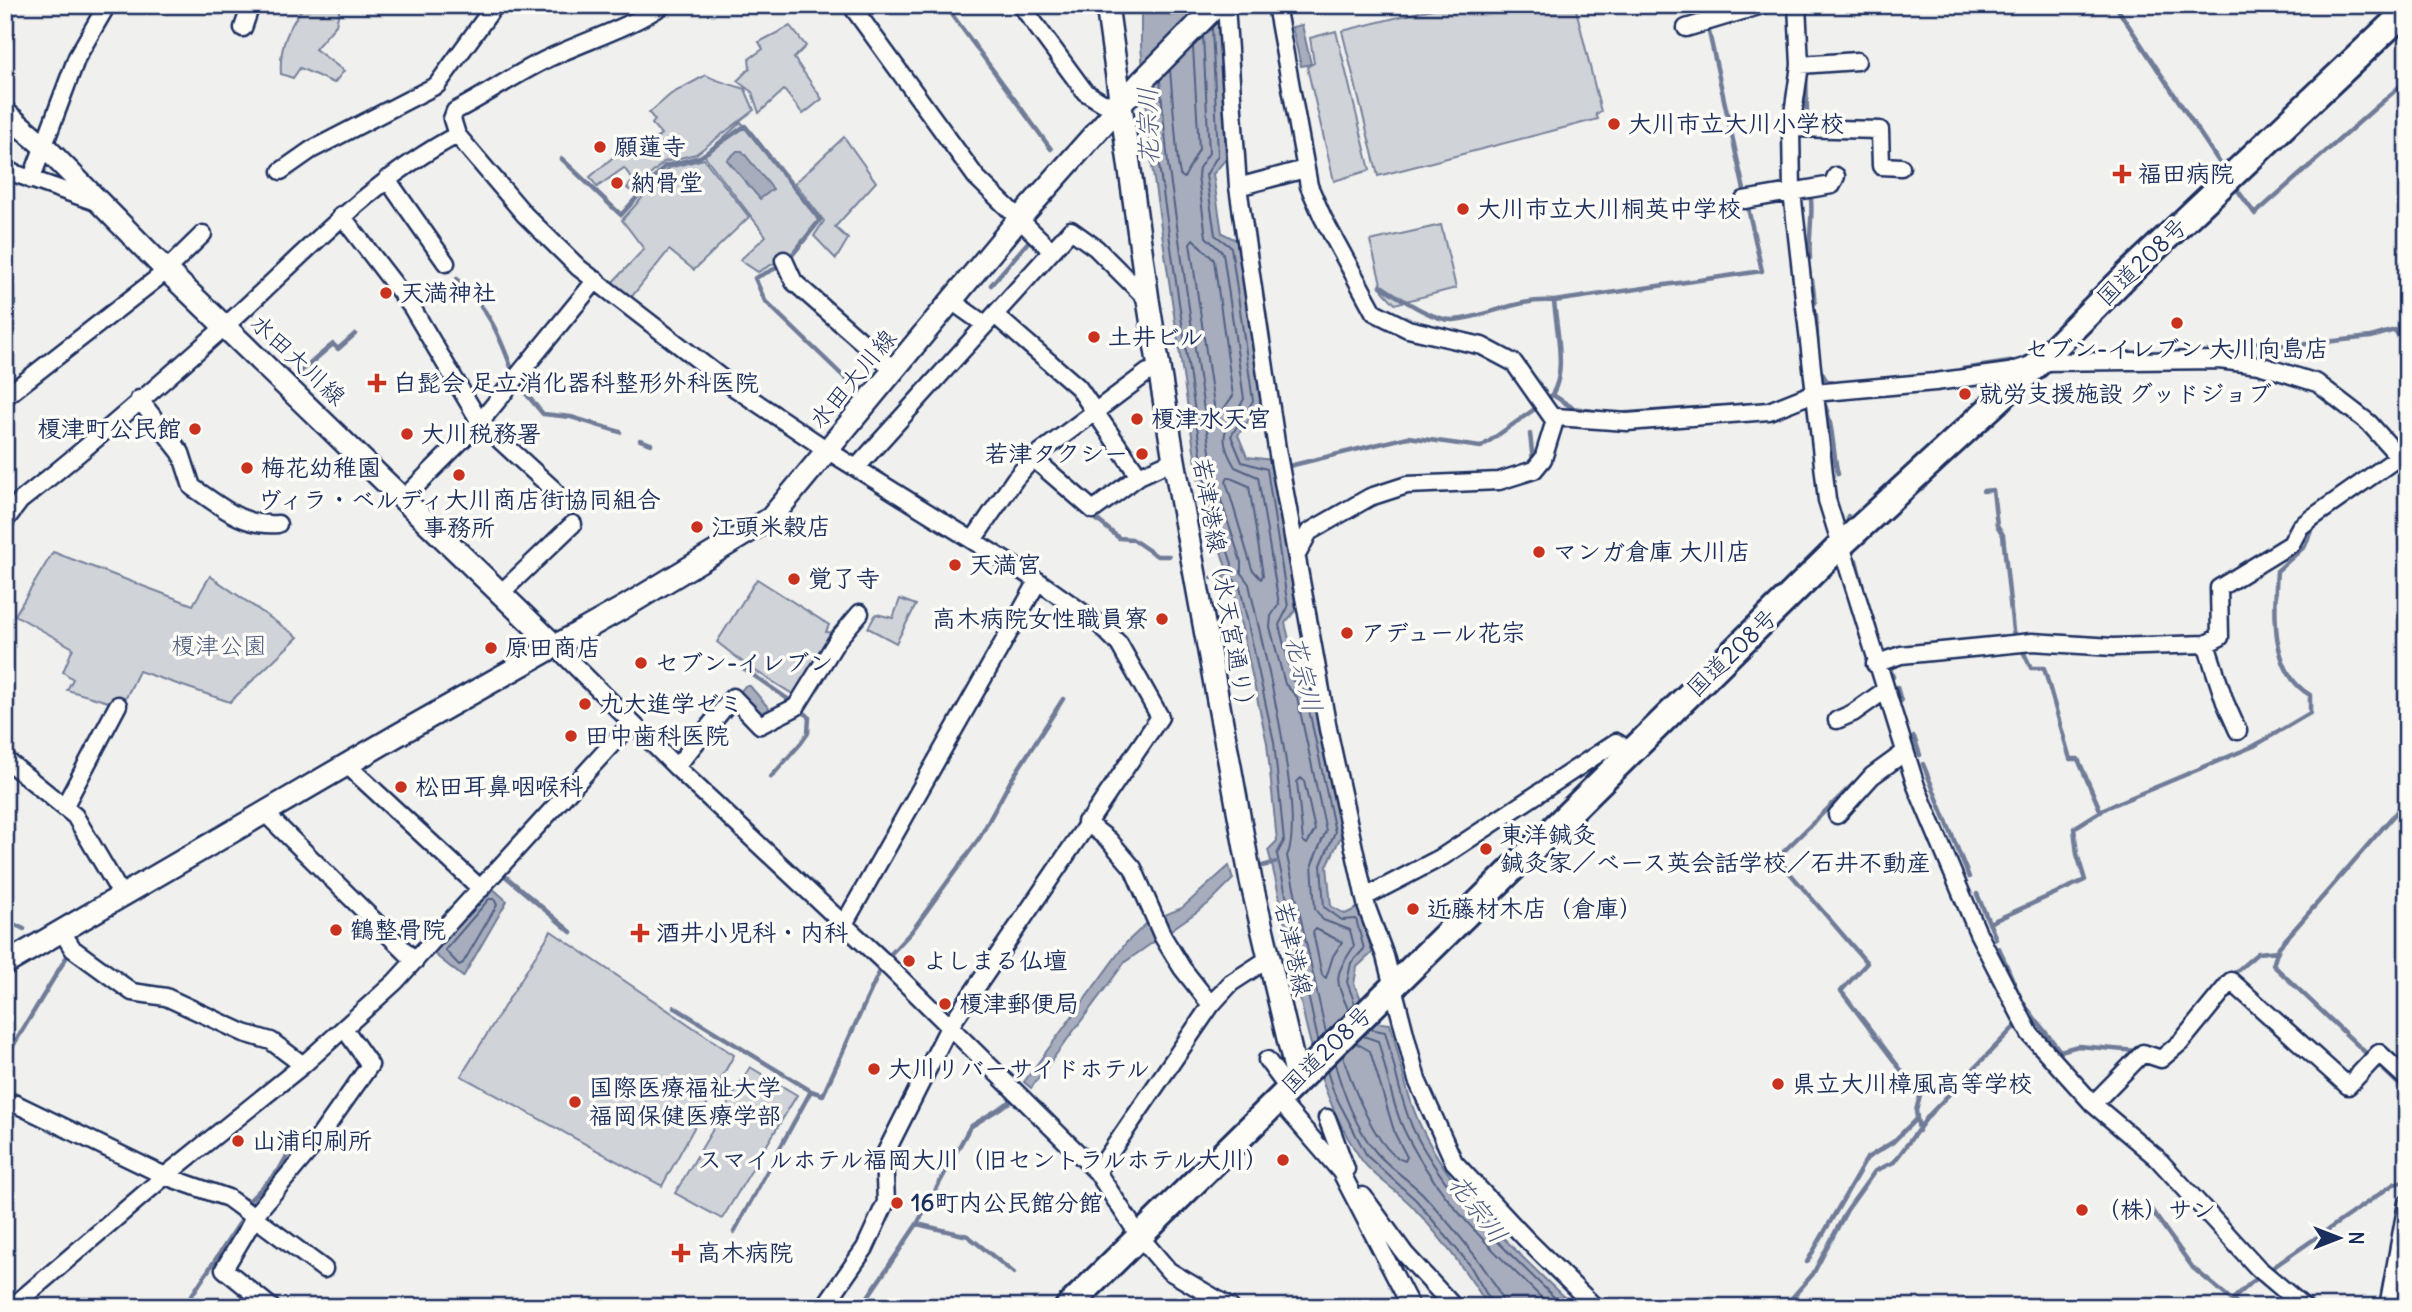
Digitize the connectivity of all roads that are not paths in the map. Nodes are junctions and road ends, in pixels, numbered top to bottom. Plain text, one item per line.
1 (107, 5) edge
2 (251, 5) edge
3 (495, 5) edge
4 (663, 5) edge
5 (851, 5) edge
6 (1021, 5) edge
7 (1107, 5) edge
8 (1217, 5) edge
9 (1226, 5) edge
10 (1276, 5) edge
11 (1762, 5) edge
12 (1797, 5) edge
13 (2407, 10) edge
14 (243, 28) dead end
15 (1686, 28) dead end
16 (1857, 61) dead end
17 (1806, 65) junction
18 (437, 85) junction
19 (1122, 104) junction
20 (455, 111) junction
21 (5, 113) edge
22 (1791, 128) junction
23 (457, 135) junction
24 (44, 146) junction
25 (1900, 167) dead end
26 (1305, 169) junction
27 (5, 170) edge
28 (281, 171) dead end
29 (1836, 177) dead end
30 (387, 179) junction
31 (31, 180) junction
32 (1238, 187) junction
33 (1792, 192) junction
34 (1747, 199) dead end
35 (99, 203) junction
36 (341, 215) junction
37 (1020, 219) junction
38 (202, 234) dead end
39 (1051, 250) junction
40 (784, 260) dead end
41 (446, 263) dead end
42 (165, 269) junction
43 (596, 280) junction
44 (1148, 300) junction
45 (953, 302) junction
46 (990, 320) junction
47 (225, 327) junction
48 (2040, 362) junction
49 (894, 370) junction
50 (1159, 372) junction
51 (1814, 393) junction
52 (5, 397) edge
53 (139, 399) junction
54 (1098, 412) junction
55 (1555, 418) junction
56 (480, 422) junction
57 (828, 450) junction
58 (1033, 458) junction
59 (1174, 460) junction
60 (2404, 462) edge
61 (857, 467) junction
62 (1139, 476) junction
63 (554, 490) dead end
64 (404, 498) junction
65 (5, 520) edge
66 (278, 524) dead end
67 (573, 524) dead end
68 (973, 540) junction
69 (1841, 545) junction
70 (1298, 553) junction
71 (1038, 581) junction
72 (502, 592) junction
73 (860, 613) dead end
74 (2207, 644) junction
75 (554, 645) junction
76 (1875, 664) junction
77 (1884, 691) junction
78 (118, 705) dead end
79 (1837, 720) dead end
80 (2238, 731) dead end
81 (622, 733) dead end
82 (1631, 751) junction
83 (1905, 752) junction
84 (5, 759) edge
85 (347, 765) junction
86 (676, 768) junction
87 (64, 807) junction
88 (266, 814) junction
89 (1837, 815) dead end
90 (1086, 822) junction
91 (1242, 832) joint
92 (481, 889) junction
93 (121, 894) junction
94 (1365, 897) junction
95 (844, 924) junction
96 (61, 930) junction
97 (1268, 958) junction
98 (415, 961) junction
99 (5, 964) edge
100 (1390, 989) junction
101 (1212, 1005) junction
102 (344, 1028) junction
103 (948, 1029) junction
104 (1267, 1060) dead end
105 (303, 1065) junction
106 (2407, 1079) edge
107 (1287, 1088) junction
108 (16, 1104) dead end
109 (2093, 1104) junction
110 (1327, 1118) dead end
111 (1097, 1172) junction
112 (165, 1176) junction
113 (1345, 1176) junction
114 (2407, 1203) edge
115 (256, 1217) junction
116 (1140, 1237) junction
117 (324, 1269) dead end
118 (1221, 1305) edge
119 (12, 1307) edge
120 (271, 1307) edge
121 (824, 1307) edge
122 (1068, 1307) edge
123 (1411, 1307) edge
124 (1454, 1307) edge
125 (1595, 1307) edge
126 (2304, 1307) edge
127 (2388, 1307) edge

1 - 24 street
2 - 14 street
3 - 18 street
4 - 20 street
5 - 37 street
6 - 19 street
7 - 19 main road, 若津港線（水天宮通り）
8 - 19 main road, 水田大川線
9 - 32 street
10 - 26 street
11 - 15 street
12 - 17 street
13 - 48 highway, 国道208号
16 - 17 street
17 - 22 street
18 - 20 street
18 - 28 street
19 - 37 main road, 水田大川線
19 - 44 main road, 若津港線（水天宮通り）
20 - 23 street
21 - 24 main road, 水田大川線
22 - 25 street
22 - 33 street
23 - 30 street
23 - 43 street
24 - 31 street
24 - 35 main road, 水田大川線
26 - 32 street
26 - 55 street
27 - 31 street
29 - 33 street
30 - 36 street
30 - 41 street
31 - 35 street
32 - 70 street
33 - 34 street
33 - 51 street
35 - 42 main road, 水田大川線
36 - 47 street
36 - 56 street
37 - 39 street
37 - 45 main road, 水田大川線
38 - 42 street
39 - 44 street
39 - 46 street
40 - 49 street
42 - 47 main road, 水田大川線
42 - 52 street
43 - 56 street
43 - 57 street
44 - 50 main road, 若津港線（水天宮通り）
45 - 46 street
45 - 49 main road, 水田大川線
46 - 54 street
46 - 61 street
47 - 53 street
47 - 64 main road, 水田大川線
48 - 51 street
48 - 60 street
48 - 69 highway, 国道208号
49 - 57 main road, 水田大川線
50 - 54 street
50 - 59 main road, 若津港線（水天宮通り）
51 - 55 street
51 - 69 street
53 - 65 street
53 - 66 street
54 - 58 street
54 - 62 street
55 - 70 street
56 - 63 street
56 - 64 street
57 - 61 street
57 - 75 main road, 水田大川線
58 - 62 street
58 - 68 street
59 - 62 street
59 - 91 main road, 若津港線（水天宮通り）
60 - 74 street
61 - 68 street
64 - 72 main road, 水田大川線
67 - 72 street
68 - 71 street
69 - 76 street
69 - 82 highway, 国道208号
70 - 94 street
71 - 90 street
71 - 95 street
72 - 75 main road, 水田大川線
73 - 86 street
74 - 76 street
74 - 80 street
75 - 85 main road, 水田大川線
75 - 86 street
76 - 77 street
77 - 79 street
77 - 83 street
78 - 87 street
81 - 92 street
82 - 94 street
82 - 100 highway, 国道208号
83 - 89 street
83 - 109 street
84 - 87 street
85 - 88 main road, 水田大川線
85 - 92 street
86 - 95 street
87 - 93 street
88 - 93 main road, 水田大川線
88 - 98 street
90 - 101 street
90 - 103 street
91 - 97 main road, 若津港線
92 - 98 street
93 - 96 main road, 水田大川線
94 - 100 street
95 - 103 street
96 - 99 main road, 水田大川線
96 - 105 street
97 - 101 street
97 - 107 main road, 若津港線
98 - 102 street
100 - 107 highway, 国道208号
100 - 125 street
101 - 111 street
102 - 105 street
102 - 115 street
103 - 111 street
103 - 121 street
104 - 107 street
105 - 112 street
106 - 109 street
107 - 113 street
107 - 116 highway, 国道208号
108 - 112 street
109 - 126 street
110 - 113 street
111 - 116 street
112 - 115 street
112 - 119 street
113 - 123 street
113 - 124 street
114 - 127 street
115 - 117 street
115 - 120 street
116 - 118 street
116 - 122 highway, 国道208号

